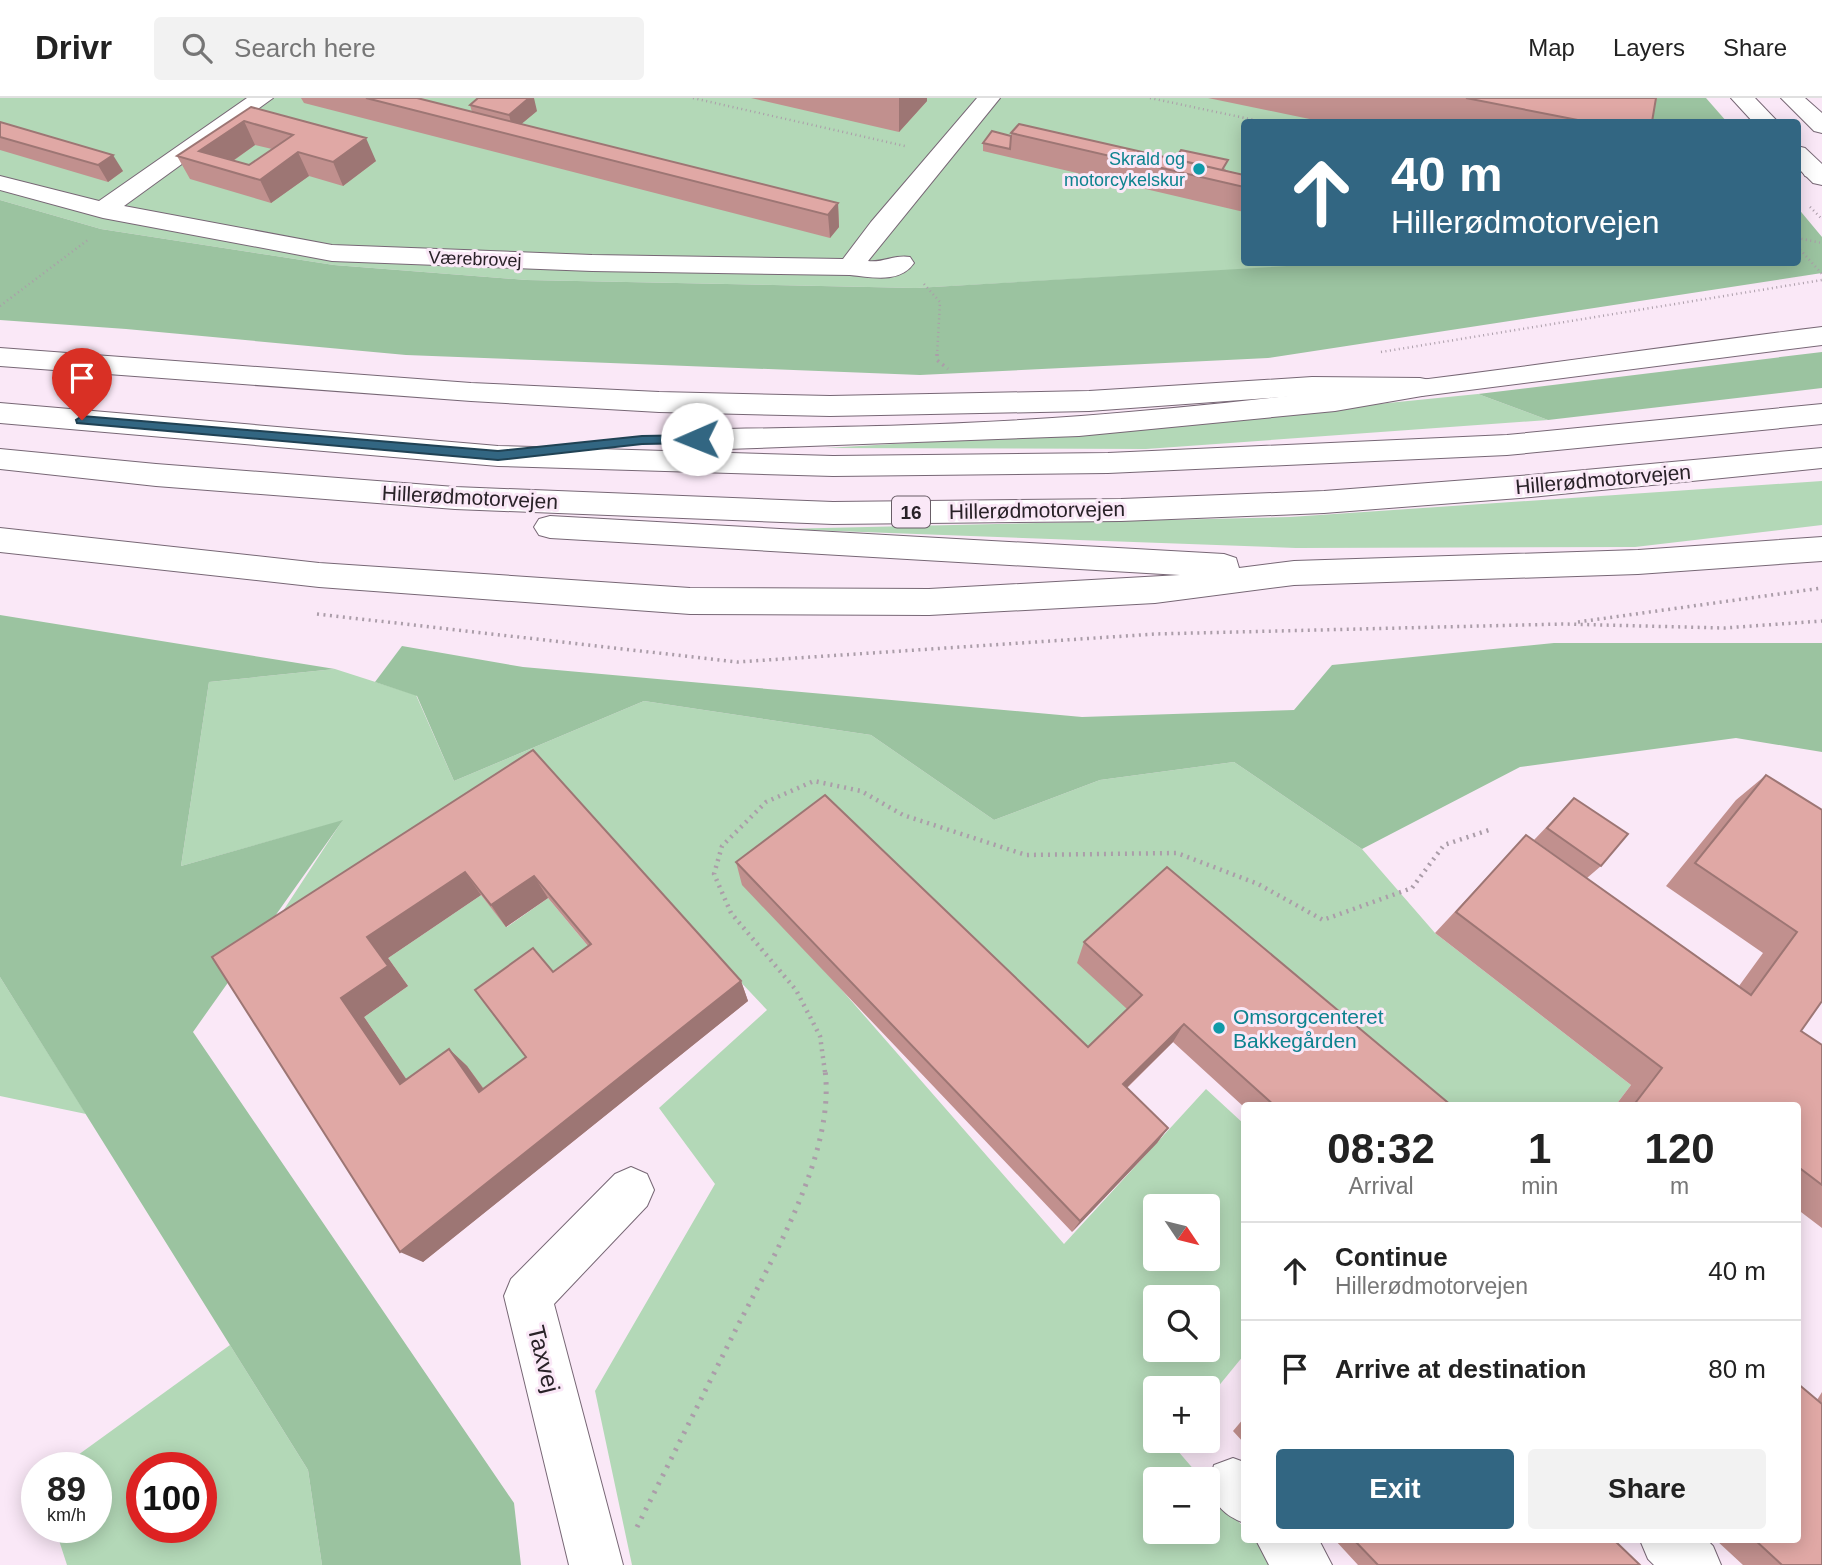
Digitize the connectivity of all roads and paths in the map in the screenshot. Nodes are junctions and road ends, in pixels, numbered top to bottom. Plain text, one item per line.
1 (262, 98) edge
2 (693, 98) edge
3 (989, 98) edge
4 (1150, 98) edge
5 (1742, 98) edge
6 (1792, 98) edge
7 (1250, 119) edge
8 (1763, 119) edge
9 (1822, 126) edge
10 (940, 155) junction
11 (0, 184) edge
12 (113, 212) junction
13 (1801, 239) edge
14 (1822, 243) edge
15 (1801, 250) edge
16 (901, 263) dead end
17 (850, 267) junction
18 (1822, 274) edge
19 (1822, 280) edge
20 (940, 302) dead end
21 (0, 306) edge
22 (1822, 337) edge
23 (0, 341) edge
24 (1371, 353) dead end
25 (0, 357) edge
26 (937, 360) dead end
27 (120, 368) junction
28 (1422, 387) junction
29 (0, 413) edge
30 (1822, 415) edge
31 (498, 456) junction
32 (1822, 458) edge
33 (0, 459) edge
34 (0, 540) edge
35 (1822, 550) edge
36 (1294, 573) junction
37 (1822, 588) edge
38 (1563, 624) dead end
39 (1492, 829) dead end
40 (631, 1190) dead end
41 (636, 1528) dead end
42 (1286, 1543) edge
43 (1670, 1543) edge
44 (596, 1565) edge
45 (1305, 1565) edge
46 (1694, 1565) edge

1 - 12 main road
2 - 10 path
3 - 10 main road
4 - 7 path
5 - 8 main road
6 - 9 main road
10 - 17 main road
11 - 12 main road, Værebrovej
12 - 17 main road, Værebrovej
12 - 21 path
13 - 14 path
15 - 18 path
16 - 17 main road, Værebrovej
19 - 24 path
20 - 26 path
22 - 28 main road
23 - 27 main road
25 - 27 main road
27 - 28 main road
28 - 31 main road
29 - 31 main road, Hillerødmotorvejen / 16
30 - 31 main road, Hillerødmotorvejen / 16
32 - 33 main road, Hillerødmotorvejen / 16
33 - 36 main road
34 - 36 main road
35 - 36 main road
37 - 38 path
39 - 41 path
40 - 44 main road, Taxvej
42 - 45 main road
43 - 46 main road

